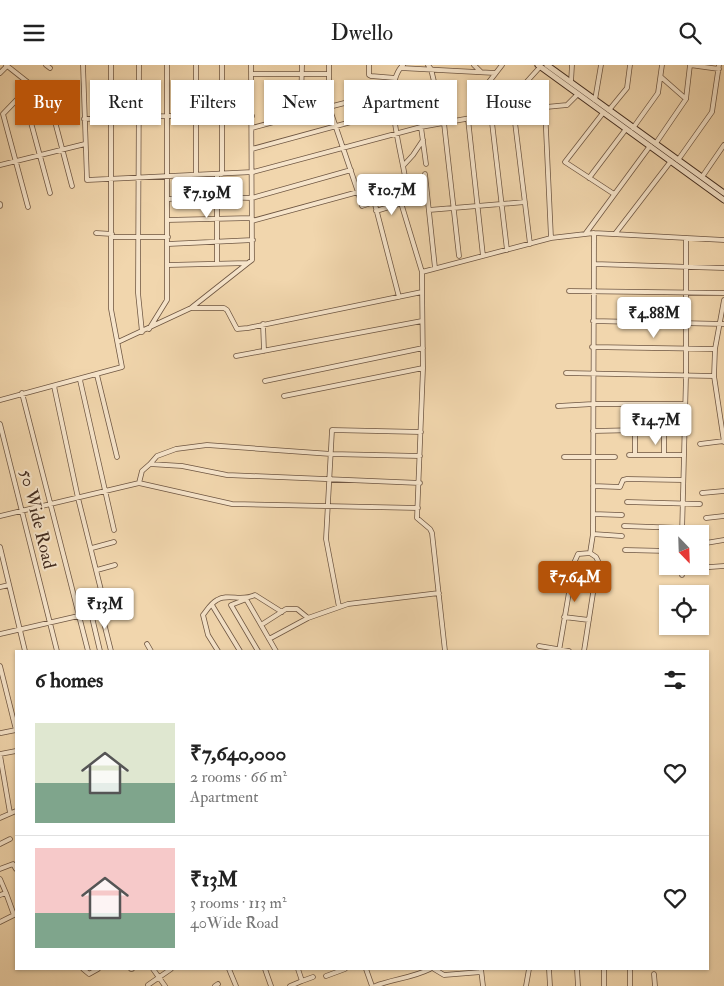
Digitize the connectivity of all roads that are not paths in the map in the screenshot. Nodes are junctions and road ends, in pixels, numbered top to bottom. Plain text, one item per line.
1 (6, 65) edge
2 (46, 65) edge
3 (83, 65) edge
4 (111, 65) edge
5 (139, 65) edge
6 (167, 65) edge
7 (196, 65) edge
8 (222, 65) edge
9 (251, 65) edge
10 (302, 65) edge
11 (329, 65) edge
12 (369, 65) edge
13 (428, 65) edge
14 (474, 65) edge
15 (502, 65) edge
16 (548, 65) edge
17 (572, 65) edge
18 (600, 65) edge
19 (630, 65) edge
20 (662, 65) edge
21 (402, 66) edge
22 (539, 66) edge
23 (719, 67) edge
24 (50, 69) dead end
25 (432, 69) junction
26 (481, 72) junction
27 (0, 73) edge
28 (495, 73) junction
29 (251, 74) junction
30 (302, 74) junction
31 (329, 74) junction
32 (661, 77) junction
33 (395, 78) joint
34 (718, 79) junction
35 (724, 79) edge
36 (23, 80) edge
37 (112, 80) edge
38 (139, 80) edge
39 (196, 80) edge
40 (222, 80) edge
41 (251, 80) edge
42 (302, 80) edge
43 (329, 80) edge
44 (434, 80) edge
45 (490, 80) edge
46 (527, 80) edge
47 (570, 83) junction
48 (578, 94) junction
49 (686, 99) junction
50 (15, 101) edge
51 (595, 101) junction
52 (549, 107) edge
53 (606, 111) junction
54 (161, 116) edge
55 (168, 116) junction
56 (171, 116) edge
57 (84, 119) junction
58 (90, 119) edge
59 (334, 120) edge
60 (31, 125) edge
61 (56, 125) edge
62 (113, 125) edge
63 (140, 125) edge
64 (196, 125) edge
65 (222, 125) edge
66 (264, 125) edge
67 (344, 125) edge
68 (396, 125) edge
69 (432, 125) edge
70 (444, 125) edge
71 (469, 125) edge
72 (493, 125) edge
73 (517, 125) edge
74 (546, 125) edge
75 (337, 127) junction
76 (421, 127) junction
77 (252, 128) joint
78 (633, 128) junction
79 (626, 129) junction
80 (396, 133) junction
81 (422, 140) junction
82 (656, 143) junction
83 (85, 144) junction
84 (724, 145) edge
85 (650, 146) junction
86 (344, 148) junction
87 (62, 149) junction
88 (252, 149) junction
89 (39, 155) junction
90 (678, 160) junction
91 (16, 161) junction
92 (671, 161) junction
93 (426, 163) dead end
94 (0, 165) edge
95 (403, 166) junction
96 (351, 170) junction
97 (253, 173) junction
98 (219, 174) junction
99 (168, 175) junction
100 (425, 175) dead end
101 (139, 176) junction
102 (196, 176) junction
103 (702, 177) junction
104 (112, 178) junction
105 (589, 178) junction
106 (395, 183) junction
107 (72, 186) dead end
108 (370, 189) junction
109 (358, 192) junction
110 (50, 193) dead end
111 (724, 193) edge
112 (614, 194) junction
113 (217, 197) junction
114 (168, 199) junction
115 (252, 199) junction
116 (724, 200) edge
117 (525, 202) junction
118 (374, 203) junction
119 (402, 203) junction
120 (501, 204) junction
121 (477, 206) junction
122 (28, 207) dead end
123 (454, 208) junction
124 (429, 210) junction
125 (376, 211) junction
126 (216, 219) junction
127 (168, 220) junction
128 (252, 220) junction
129 (96, 233) dead end
130 (586, 233) junction
131 (594, 233) junction
132 (615, 234) junction
133 (112, 236) junction
134 (139, 237) junction
135 (168, 237) junction
136 (551, 238) junction
137 (686, 238) junction
138 (253, 239) junction
139 (724, 240) edge
140 (217, 241) junction
141 (168, 244) junction
142 (530, 244) junction
143 (507, 250) junction
144 (459, 256) dead end
145 (483, 256) junction
146 (217, 263) junction
147 (248, 263) junction
148 (594, 264) junction
149 (168, 265) junction
150 (686, 266) junction
151 (435, 268) junction
152 (724, 268) edge
153 (422, 271) junction
154 (569, 291) dead end
155 (422, 292) junction
156 (594, 293) junction
157 (687, 293) junction
158 (724, 293) edge
159 (399, 297) junction
160 (724, 300) edge
161 (191, 308) junction
162 (422, 321) junction
163 (593, 321) junction
164 (686, 323) junction
165 (264, 324) junction
166 (722, 324) edge
167 (149, 329) junction
168 (142, 332) junction
169 (118, 342) junction
170 (592, 347) junction
171 (423, 348) junction
172 (686, 349) junction
173 (715, 349) junction
174 (264, 351) junction
175 (236, 357) dead end
176 (423, 368) junction
177 (566, 373) dead end
178 (97, 375) junction
179 (593, 375) junction
180 (686, 376) junction
181 (714, 376) junction
182 (80, 379) junction
183 (265, 381) dead end
184 (54, 385) junction
185 (22, 393) junction
186 (284, 396) dead end
187 (0, 400) edge
188 (593, 404) junction
189 (685, 405) junction
190 (558, 407) dead end
191 (724, 407) edge
192 (718, 408) junction
193 (0, 423) edge
194 (664, 429) junction
195 (684, 429) junction
196 (593, 431) junction
197 (635, 431) junction
198 (421, 432) junction
199 (724, 441) edge
200 (700, 444) dead end
201 (331, 454) junction
202 (629, 455) dead end
203 (635, 455) junction
204 (664, 455) junction
205 (683, 455) junction
206 (420, 456) junction
207 (117, 457) dead end
208 (564, 457) dead end
209 (593, 457) junction
210 (615, 457) dead end
211 (150, 464) junction
212 (330, 481) junction
213 (682, 481) junction
214 (138, 483) junction
215 (420, 483) junction
216 (593, 486) junction
217 (105, 491) junction
218 (724, 491) edge
219 (702, 493) dead end
220 (78, 498) junction
221 (627, 502) dead end
222 (682, 504) junction
223 (700, 504) dead end
224 (49, 505) junction
225 (330, 505) junction
226 (418, 508) junction
227 (22, 511) junction
228 (594, 513) junction
229 (622, 515) dead end
230 (724, 516) edge
231 (0, 517) edge
232 (706, 518) dead end
233 (682, 525) edge
234 (624, 526) dead end
235 (659, 527) edge
236 (114, 530) dead end
237 (594, 534) junction
238 (622, 536) dead end
239 (724, 540) edge
240 (114, 542) dead end
241 (709, 542) edge
242 (0, 547) edge
243 (92, 548) junction
244 (626, 550) dead end
245 (659, 551) edge
246 (590, 553) junction
247 (115, 565) dead end
248 (724, 566) edge
249 (709, 567) edge
250 (97, 570) junction
251 (9, 585) junction
252 (0, 587) edge
253 (439, 593) junction
254 (246, 599) junction
255 (212, 605) junction
256 (339, 607) junction
257 (114, 608) dead end
258 (103, 610) junction
259 (282, 612) junction
260 (91, 613) junction
261 (78, 615) junction
262 (564, 617) junction
263 (308, 618) junction
264 (588, 620) junction
265 (50, 623) junction
266 (261, 625) junction
267 (20, 630) junction
268 (0, 634) edge
269 (269, 639) junction
270 (147, 644) dead end
271 (539, 646) dead end
272 (25, 650) edge
273 (57, 650) edge
274 (88, 650) edge
275 (100, 650) edge
276 (111, 650) edge
277 (150, 650) edge
278 (217, 650) edge
279 (239, 650) edge
280 (257, 650) edge
281 (275, 650) edge
282 (445, 650) edge
283 (559, 650) edge
284 (584, 650) edge
285 (0, 666) edge
286 (15, 726) edge
287 (15, 730) edge
288 (1, 733) edge
289 (15, 751) edge
290 (0, 755) edge
291 (15, 811) edge
292 (10, 813) junction
293 (0, 818) edge
294 (10, 839) dead end
295 (0, 844) edge
296 (15, 865) edge
297 (0, 869) edge
298 (0, 879) edge
299 (6, 893) junction
300 (0, 895) edge
301 (0, 922) edge
302 (84, 970) edge
303 (96, 970) edge
304 (154, 970) edge
305 (170, 970) edge
306 (229, 970) edge
307 (265, 970) edge
308 (298, 970) edge
309 (342, 970) edge
310 (366, 970) edge
311 (425, 970) edge
312 (436, 970) edge
313 (481, 970) edge
314 (529, 970) edge
315 (549, 970) edge
316 (577, 970) edge
317 (604, 970) edge
318 (630, 970) dead end
319 (654, 974) dead end
320 (326, 976) dead end
321 (159, 977) junction
322 (313, 977) dead end
323 (302, 981) junction
324 (148, 985) edge
325 (165, 986) edge
326 (236, 986) edge
327 (271, 986) edge
328 (290, 986) edge
329 (373, 986) edge
330 (483, 986) edge
331 (526, 986) edge
332 (550, 986) edge
333 (578, 986) edge
334 (604, 986) edge
335 (630, 986) edge
336 (655, 986) edge

1 - 27 street
1 - 36 street
2 - 24 street
3 - 57 street
4 - 37 street
5 - 38 street
6 - 55 street
7 - 39 street
8 - 40 street
9 - 29 street
10 - 30 street
11 - 31 street
12 - 33 street
13 - 25 street
14 - 26 street
15 - 28 street
16 - 47 main road
17 - 47 street
18 - 51 street
19 - 53 street
20 - 32 street
21 - 25 street
21 - 33 street
22 - 46 street
22 - 48 main road
23 - 34 street
23 - 49 street
25 - 26 street
25 - 44 street
26 - 28 street
28 - 45 street
29 - 30 street
29 - 41 street
30 - 31 street
30 - 42 street
31 - 43 street
32 - 49 street
32 - 78 street
34 - 35 street
34 - 90 street
47 - 51 main road
48 - 52 street
48 - 53 main road
49 - 82 street
50 - 91 street
51 - 53 main road
53 - 78 main road
53 - 79 main road
53 - 105 street
54 - 55 street
55 - 56 street
55 - 99 street
57 - 58 street
57 - 83 street
59 - 75 street
60 - 89 street
61 - 87 street
62 - 104 street
63 - 101 street
64 - 102 street
65 - 98 street
66 - 77 street
67 - 75 street
68 - 80 street
69 - 76 street
70 - 123 street
71 - 121 street
72 - 120 street
73 - 117 street
74 - 136 street
75 - 86 street
75 - 88 street
76 - 80 street
76 - 81 street
77 - 88 street
78 - 82 main road
79 - 85 main road
79 - 105 street
80 - 86 street
80 - 95 street
81 - 93 street
81 - 95 street
82 - 90 main road
83 - 87 street
83 - 104 street
84 - 103 street
85 - 92 main road
85 - 112 street
86 - 96 street
86 - 97 street
87 - 89 street
87 - 107 street
88 - 97 street
89 - 91 street
89 - 110 street
90 - 103 main road
91 - 94 street
91 - 122 street
92 - 116 main road
92 - 132 street
95 - 106 street
96 - 109 street
96 - 115 street
97 - 98 street
97 - 115 street
98 - 102 street
98 - 113 street
99 - 101 street
99 - 102 street
99 - 114 street
100 - 124 street
101 - 104 street
101 - 134 street
103 - 111 main road
104 - 133 street
105 - 112 street
106 - 108 street
106 - 119 street
108 - 109 street
108 - 118 street
109 - 118 street
109 - 128 street
112 - 130 street
113 - 114 street
113 - 115 street
113 - 126 street
114 - 127 street
115 - 128 street
117 - 120 street
117 - 142 street
118 - 125 street
119 - 125 street
119 - 153 street
120 - 121 street
120 - 143 street
121 - 123 street
121 - 145 street
123 - 124 street
123 - 144 street
124 - 151 street
125 - 159 street
126 - 127 street
126 - 128 street
126 - 140 street
127 - 135 street
128 - 138 street
129 - 133 street
130 - 131 street
130 - 136 street
131 - 132 street
131 - 148 street
132 - 137 street
133 - 134 street
133 - 169 street
134 - 135 street
134 - 168 street
135 - 141 street
136 - 142 street
137 - 139 street
137 - 150 street
138 - 140 street
138 - 147 street
140 - 141 street
140 - 146 street
141 - 149 street
142 - 143 street
143 - 145 street
145 - 151 street
146 - 147 street
146 - 149 street
147 - 161 street
148 - 150 street
148 - 156 street
149 - 167 street
150 - 152 street
150 - 157 street
151 - 153 street
153 - 155 street
154 - 156 street
155 - 159 street
155 - 162 street
156 - 157 street
156 - 163 street
157 - 158 street
157 - 164 street
159 - 165 street
160 - 166 street
161 - 165 street
161 - 167 street
162 - 171 street
162 - 174 street
163 - 164 street
163 - 170 street
164 - 166 street
164 - 172 street
165 - 174 street
166 - 173 street
167 - 168 street
168 - 169 street
169 - 178 street
170 - 172 street
170 - 179 street
171 - 176 street
171 - 183 street
172 - 173 street
172 - 180 street
173 - 181 street
174 - 175 street
176 - 186 street
176 - 198 street
177 - 179 street
178 - 182 street
178 - 207 street
179 - 180 street
179 - 188 street
180 - 181 street
180 - 189 street
181 - 192 street
182 - 184 street
182 - 217 street
184 - 185 street
184 - 220 street
185 - 187 street
185 - 224 street
188 - 189 street
188 - 190 street
188 - 196 street
189 - 195 street
191 - 192 street
192 - 199 street
193 - 227 street, 50 Wide Road
194 - 195 street
194 - 197 street
194 - 204 street
195 - 205 street
196 - 197 street
196 - 209 street
197 - 203 street
198 - 201 street
198 - 206 street
199 - 200 street
201 - 206 street
201 - 211 street
201 - 212 street
202 - 203 street
203 - 204 street
204 - 205 street
205 - 213 street
206 - 215 street
208 - 209 street
209 - 210 street
209 - 216 street
211 - 212 street
211 - 214 street
212 - 215 street
212 - 225 street
213 - 216 street
213 - 222 street
214 - 217 street
214 - 225 street
215 - 226 street
216 - 228 street
217 - 220 street
217 - 236 street
218 - 219 street
220 - 224 street
220 - 243 street
221 - 222 street
222 - 223 street
222 - 233 street
224 - 227 street
224 - 261 street
225 - 226 street
225 - 256 street
226 - 253 street
227 - 231 street
227 - 265 street, 50 Wide Road
228 - 229 street
228 - 237 street
230 - 232 street
234 - 235 street
237 - 238 street
237 - 246 street
239 - 241 street
240 - 243 street
242 - 251 street
243 - 250 street
244 - 245 street
246 - 262 street
246 - 264 street
247 - 250 street
248 - 249 street
250 - 258 street
251 - 252 street
251 - 267 street
253 - 256 street
253 - 282 street
254 - 255 street
254 - 259 street
254 - 266 street
254 - 280 street
255 - 278 street
255 - 279 street
256 - 263 street
257 - 258 street
258 - 260 street
258 - 276 street
259 - 263 street
259 - 266 street
260 - 261 street
260 - 275 street
261 - 265 street
261 - 274 street
262 - 264 street
262 - 283 street
263 - 269 street
264 - 284 street
265 - 267 street
265 - 273 street, 50 Wide Road
266 - 269 street
267 - 268 street
267 - 272 street
269 - 281 street
270 - 277 street
271 - 283 street
285 - 286 street
287 - 288 street
289 - 290 street
290 - 292 street
291 - 292 street
292 - 293 street
294 - 295 street
296 - 297 street
298 - 299 street
299 - 300 street
299 - 301 street
302 - 303 street
304 - 321 street
305 - 321 street
306 - 326 street
307 - 327 street
308 - 323 street
309 - 320 street
310 - 329 street
311 - 329 street
312 - 313 street
313 - 330 street
314 - 331 street
315 - 332 street
316 - 333 street
317 - 334 street
318 - 335 street
319 - 336 street
321 - 324 street
321 - 325 street
322 - 323 street
323 - 328 street

